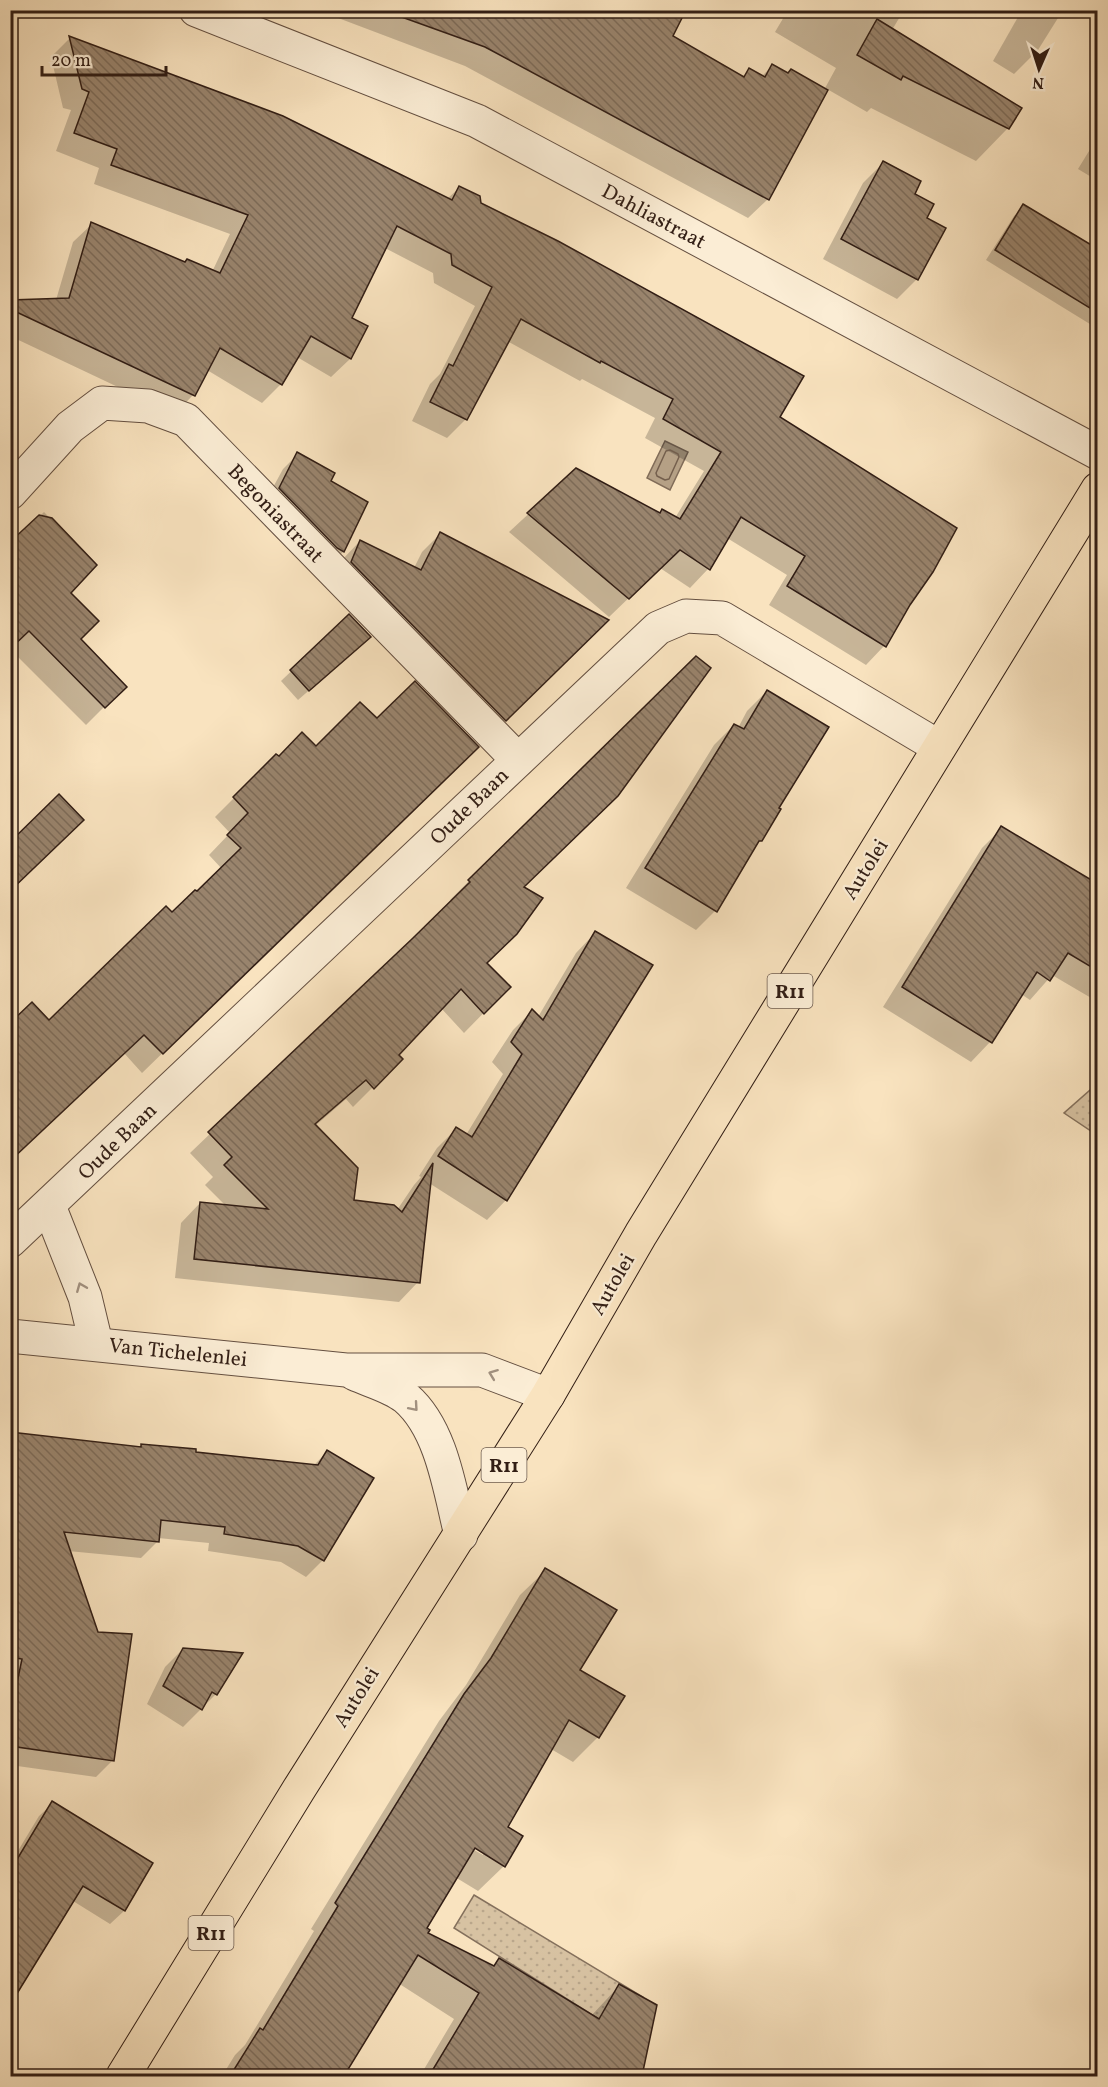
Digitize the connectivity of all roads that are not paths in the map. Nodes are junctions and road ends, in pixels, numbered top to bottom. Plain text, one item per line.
1 (196, 10) edge
2 (1098, 453) edge
3 (1098, 489) edge
4 (10, 493) edge
5 (939, 747) junction
6 (518, 760) junction
7 (49, 1206) junction
8 (10, 1241) edge
9 (10, 1336) edge
10 (96, 1343) junction
11 (346, 1370) junction
12 (548, 1395) junction
13 (461, 1535) junction
14 (123, 2076) edge

1 - 2 street, Dahliastraat
3 - 5 main road, Autolei / R11
4 - 6 street, Begoniastraat
5 - 6 street, Oude Baan
5 - 12 main road, Autolei / R11
6 - 7 street, Oude Baan
7 - 8 street, Oude Baan
10 -> 7 street
9 - 10 street, Van Tichelenlei
10 - 11 street, Van Tichelenlei
12 -> 11 street, Van Tichelenlei
11 -> 13 street, Van Tichelenlei
12 - 13 main road, Autolei / R11
13 - 14 main road, Autolei / R11

